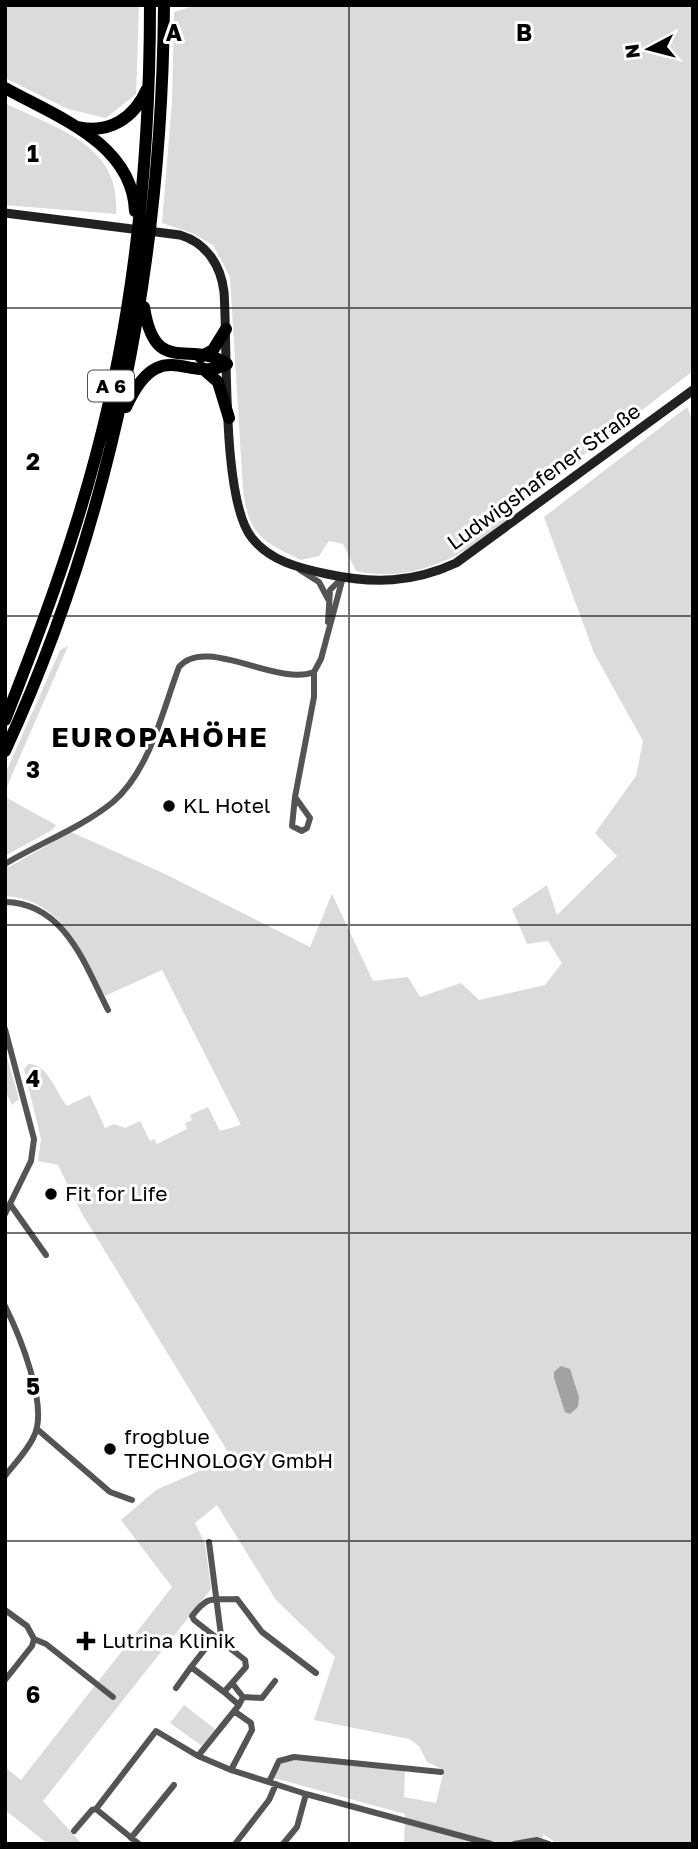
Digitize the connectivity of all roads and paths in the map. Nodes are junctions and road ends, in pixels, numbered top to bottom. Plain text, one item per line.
1 (150, 5) edge
2 (164, 5) edge
3 (150, 83) junction
4 (5, 88) edge
5 (73, 125) junction
6 (5, 213) edge
7 (136, 247) junction
8 (142, 296) junction
9 (226, 329) junction
10 (201, 362) junction
11 (227, 364) junction
12 (693, 390) edge
13 (229, 418) junction
14 (116, 430) junction
15 (294, 566) junction
16 (343, 577) junction
17 (329, 601) junction
18 (328, 627) junction
19 (314, 671) junction
20 (5, 720) edge
21 (5, 751) edge
22 (295, 797) junction
23 (5, 864) edge
24 (5, 902) edge
25 (108, 1010) dead end
26 (5, 1029) edge
27 (10, 1204) junction
28 (5, 1214) edge
29 (46, 1255) dead end
30 (5, 1306) edge
31 (37, 1429) junction
32 (5, 1476) edge
33 (132, 1500) dead end
34 (209, 1542) dead end
35 (217, 1599) junction
36 (5, 1610) edge
37 (34, 1639) junction
38 (222, 1643) junction
39 (209, 1644) dead end
40 (191, 1667) junction
41 (316, 1673) dead end
42 (5, 1680) edge
43 (275, 1681) dead end
44 (232, 1683) junction
45 (176, 1688) dead end
46 (224, 1692) junction
47 (113, 1697) dead end
48 (243, 1697) junction
49 (237, 1708) junction
50 (198, 1756) junction
51 (231, 1770) junction
52 (441, 1772) dead end
53 (273, 1783) junction
54 (174, 1785) dead end
55 (306, 1794) junction
56 (96, 1809) junction
57 (75, 1830) dead end
58 (131, 1838) junction
59 (473, 1843) edge
60 (139, 1844) edge
61 (235, 1844) edge
62 (283, 1844) edge
63 (491, 1844) edge
64 (514, 1844) edge
65 (549, 1844) edge

1 - 3 highway, A 6
2 - 8 highway, A 6
3 - 5 highway
3 - 7 highway, A 6
4 - 5 highway
5 - 7 highway
6 - 9 street, Ludwigshafener Straße
7 - 20 highway, A 6
8 - 10 highway
8 - 14 highway, A 6
9 - 10 highway
9 - 11 street, Ludwigshafener Straße
10 - 11 highway
10 - 13 highway
10 - 14 highway
11 - 13 street, Ludwigshafener Straße
12 - 16 street, Ludwigshafener Straße
13 - 15 street, Ludwigshafener Straße
14 - 21 highway, A 6
15 - 16 street, Ludwigshafener Straße
15 - 17 street
16 - 17 street
16 - 18 street
17 - 18 street
18 - 19 street
19 - 22 street
19 - 23 street
22 - 22 street
24 - 25 street
26 - 27 street
27 - 28 street
27 - 29 street
30 - 31 street
31 - 32 street
31 - 33 street
34 - 35 street
35 - 38 street
35 - 38 street
35 - 41 street
36 - 37 street
37 - 42 street
37 - 47 street
38 - 44 street
39 - 40 street
40 - 45 street
40 - 46 street
43 - 48 street
44 - 46 street
44 - 48 street
46 - 49 street
48 - 49 street
49 - 50 street
49 - 51 street
50 - 51 street
50 - 56 street
51 - 53 street
52 - 53 street
53 - 55 street
53 - 61 street
54 - 58 street
55 - 59 street
55 - 62 street
56 - 57 street
56 - 58 street
58 - 60 street
59 - 63 street
64 - 65 street

